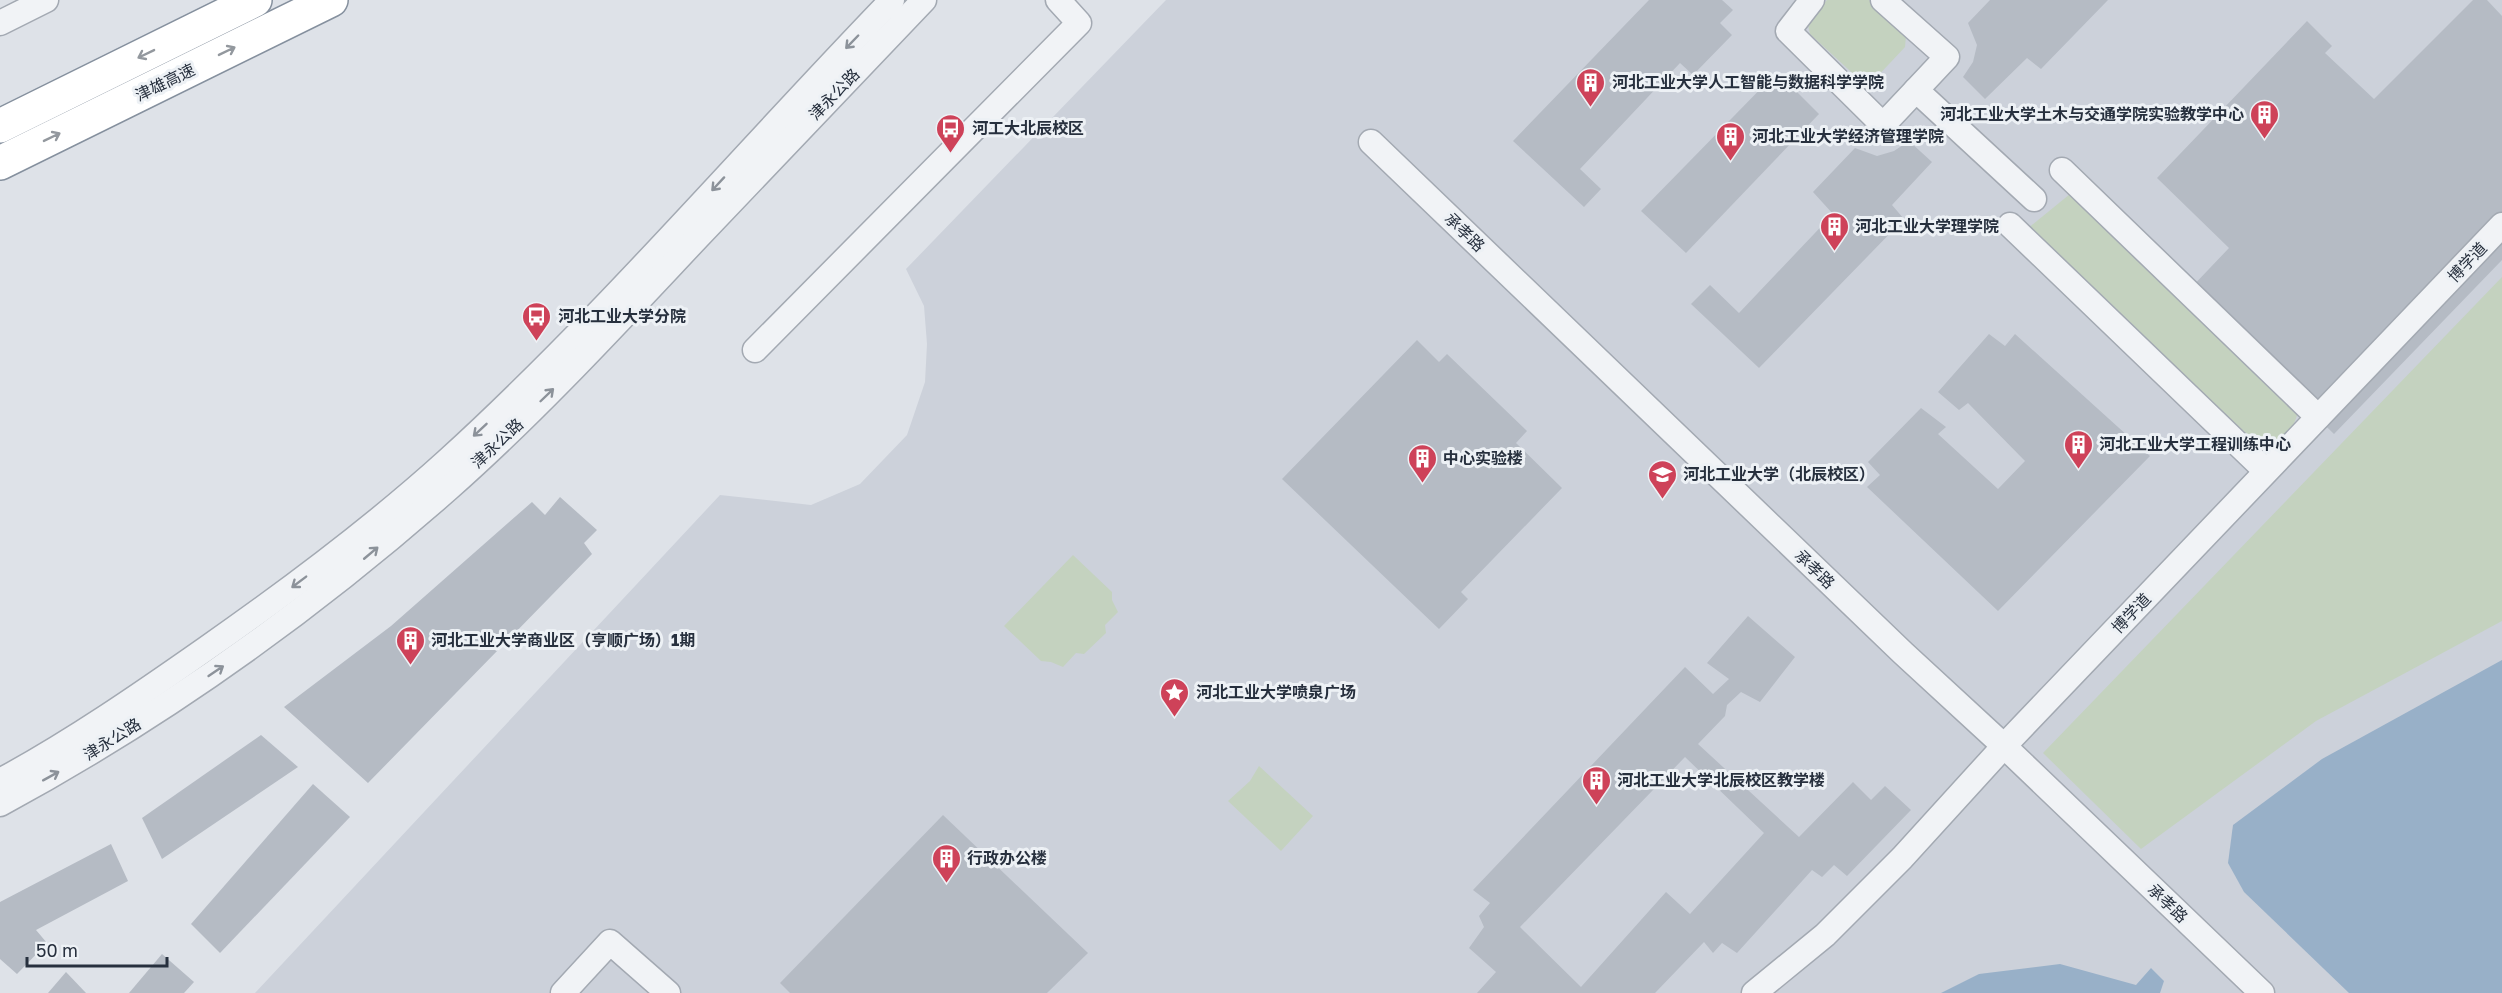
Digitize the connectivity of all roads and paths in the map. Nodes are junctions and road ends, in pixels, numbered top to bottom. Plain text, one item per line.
1 (46, 0) edge
2 (255, 0) edge
3 (331, 0) edge
4 (892, 0) edge
5 (924, 0) edge
6 (1058, 0) edge
7 (1812, 0) edge
8 (1883, 0) edge
9 (0, 23) edge
10 (1916, 90) junction
11 (0, 126) edge
12 (1371, 142) dead end
13 (0, 163) edge
14 (2062, 170) dead end
15 (2034, 200) dead end
16 (2010, 225) dead end
17 (2502, 225) edge
18 (755, 350) dead end
19 (2318, 417) junction
20 (2266, 471) junction
21 (2004, 746) junction
22 (0, 781) edge
23 (0, 804) edge
24 (563, 993) edge
25 (668, 993) edge
26 (1754, 993) edge
27 (2262, 993) edge

1 - 9 street
2 -> 11 highway, 津雄高速
13 -> 3 highway, 津雄高速
4 -> 22 street, 津永公路
23 -> 5 street, 津永公路
6 - 18 street
7 - 10 street
8 - 10 street
10 - 15 street
12 - 21 street, 承孝路
14 - 19 street
16 - 20 street
17 - 19 street, 博学道
19 - 20 street, 博学道
20 - 21 street, 博学道
21 - 26 street, 博学道
21 - 27 street, 承孝路
24 - 25 street

